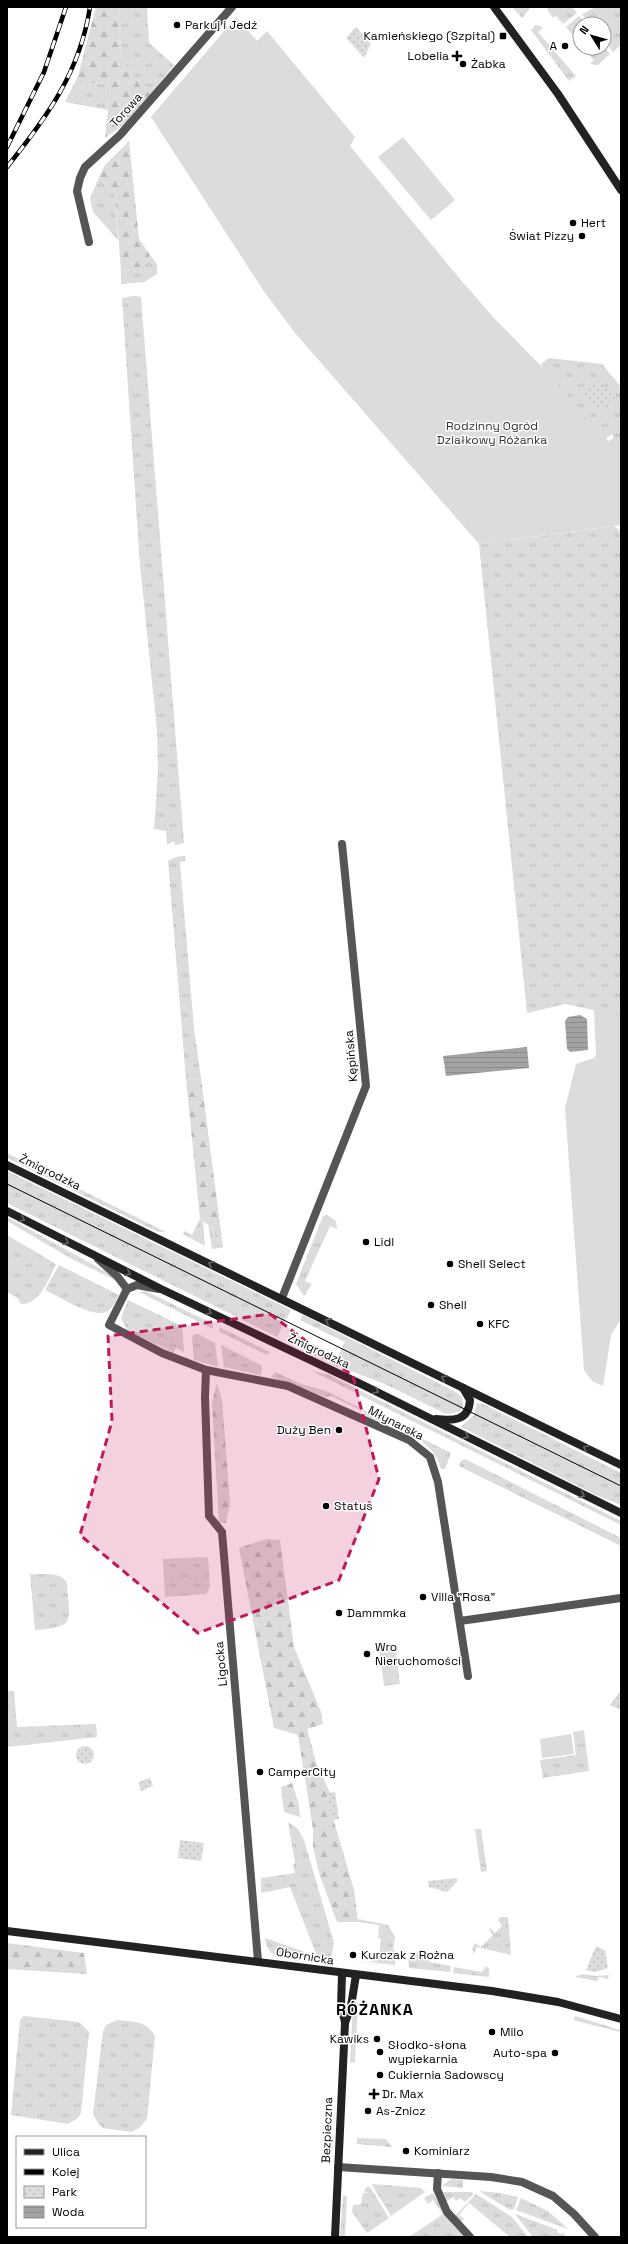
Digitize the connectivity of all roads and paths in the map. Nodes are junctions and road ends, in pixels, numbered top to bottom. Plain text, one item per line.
1 (232, 7) edge
2 (494, 7) edge
3 (621, 190) edge
4 (89, 242) dead end
5 (342, 844) dead end
6 (7, 1165) edge
7 (7, 1211) edge
8 (96, 1257) junction
9 (127, 1289) junction
10 (161, 1289) junction
11 (282, 1298) junction
12 (206, 1370) junction
13 (463, 1387) junction
14 (432, 1418) junction
15 (621, 1465) edge
16 (621, 1513) edge
17 (621, 1598) edge
18 (460, 1621) junction
19 (468, 1676) dead end
20 (7, 1931) edge
21 (258, 1960) junction
22 (342, 1974) junction
23 (356, 1975) junction
24 (621, 2019) edge
25 (345, 2023) junction
26 (338, 2167) junction
27 (438, 2173) junction
28 (335, 2237) edge
29 (470, 2237) edge
30 (595, 2237) edge

1 - 4 street, Torowa
2 - 3 main road
5 - 11 street, Kępińska
11 -> 6 main road, Żmigrodzka
7 -> 8 main road, Żmigrodzka
8 - 9 street
8 -> 10 main road, Żmigrodzka
9 - 10 street
9 - 12 street, Młynarska
10 -> 14 main road, Żmigrodzka
13 -> 11 main road, Żmigrodzka
12 - 18 street, Młynarska
12 - 21 street, Ligocka
13 - 14 main road
15 -> 13 main road, Żmigrodzka
14 -> 16 main road, Żmigrodzka
17 - 18 street
18 - 19 street, Młynarska
20 - 21 main road, Obornicka
21 - 22 main road, Obornicka
22 - 23 main road, Obornicka
22 - 25 main road, Bezpieczna
23 - 24 main road, Obornicka
23 - 25 main road, Bezpieczna
25 - 26 main road, Bezpieczna
26 - 27 street
26 - 28 main road, Bezpieczna
27 - 29 street
27 - 30 street

